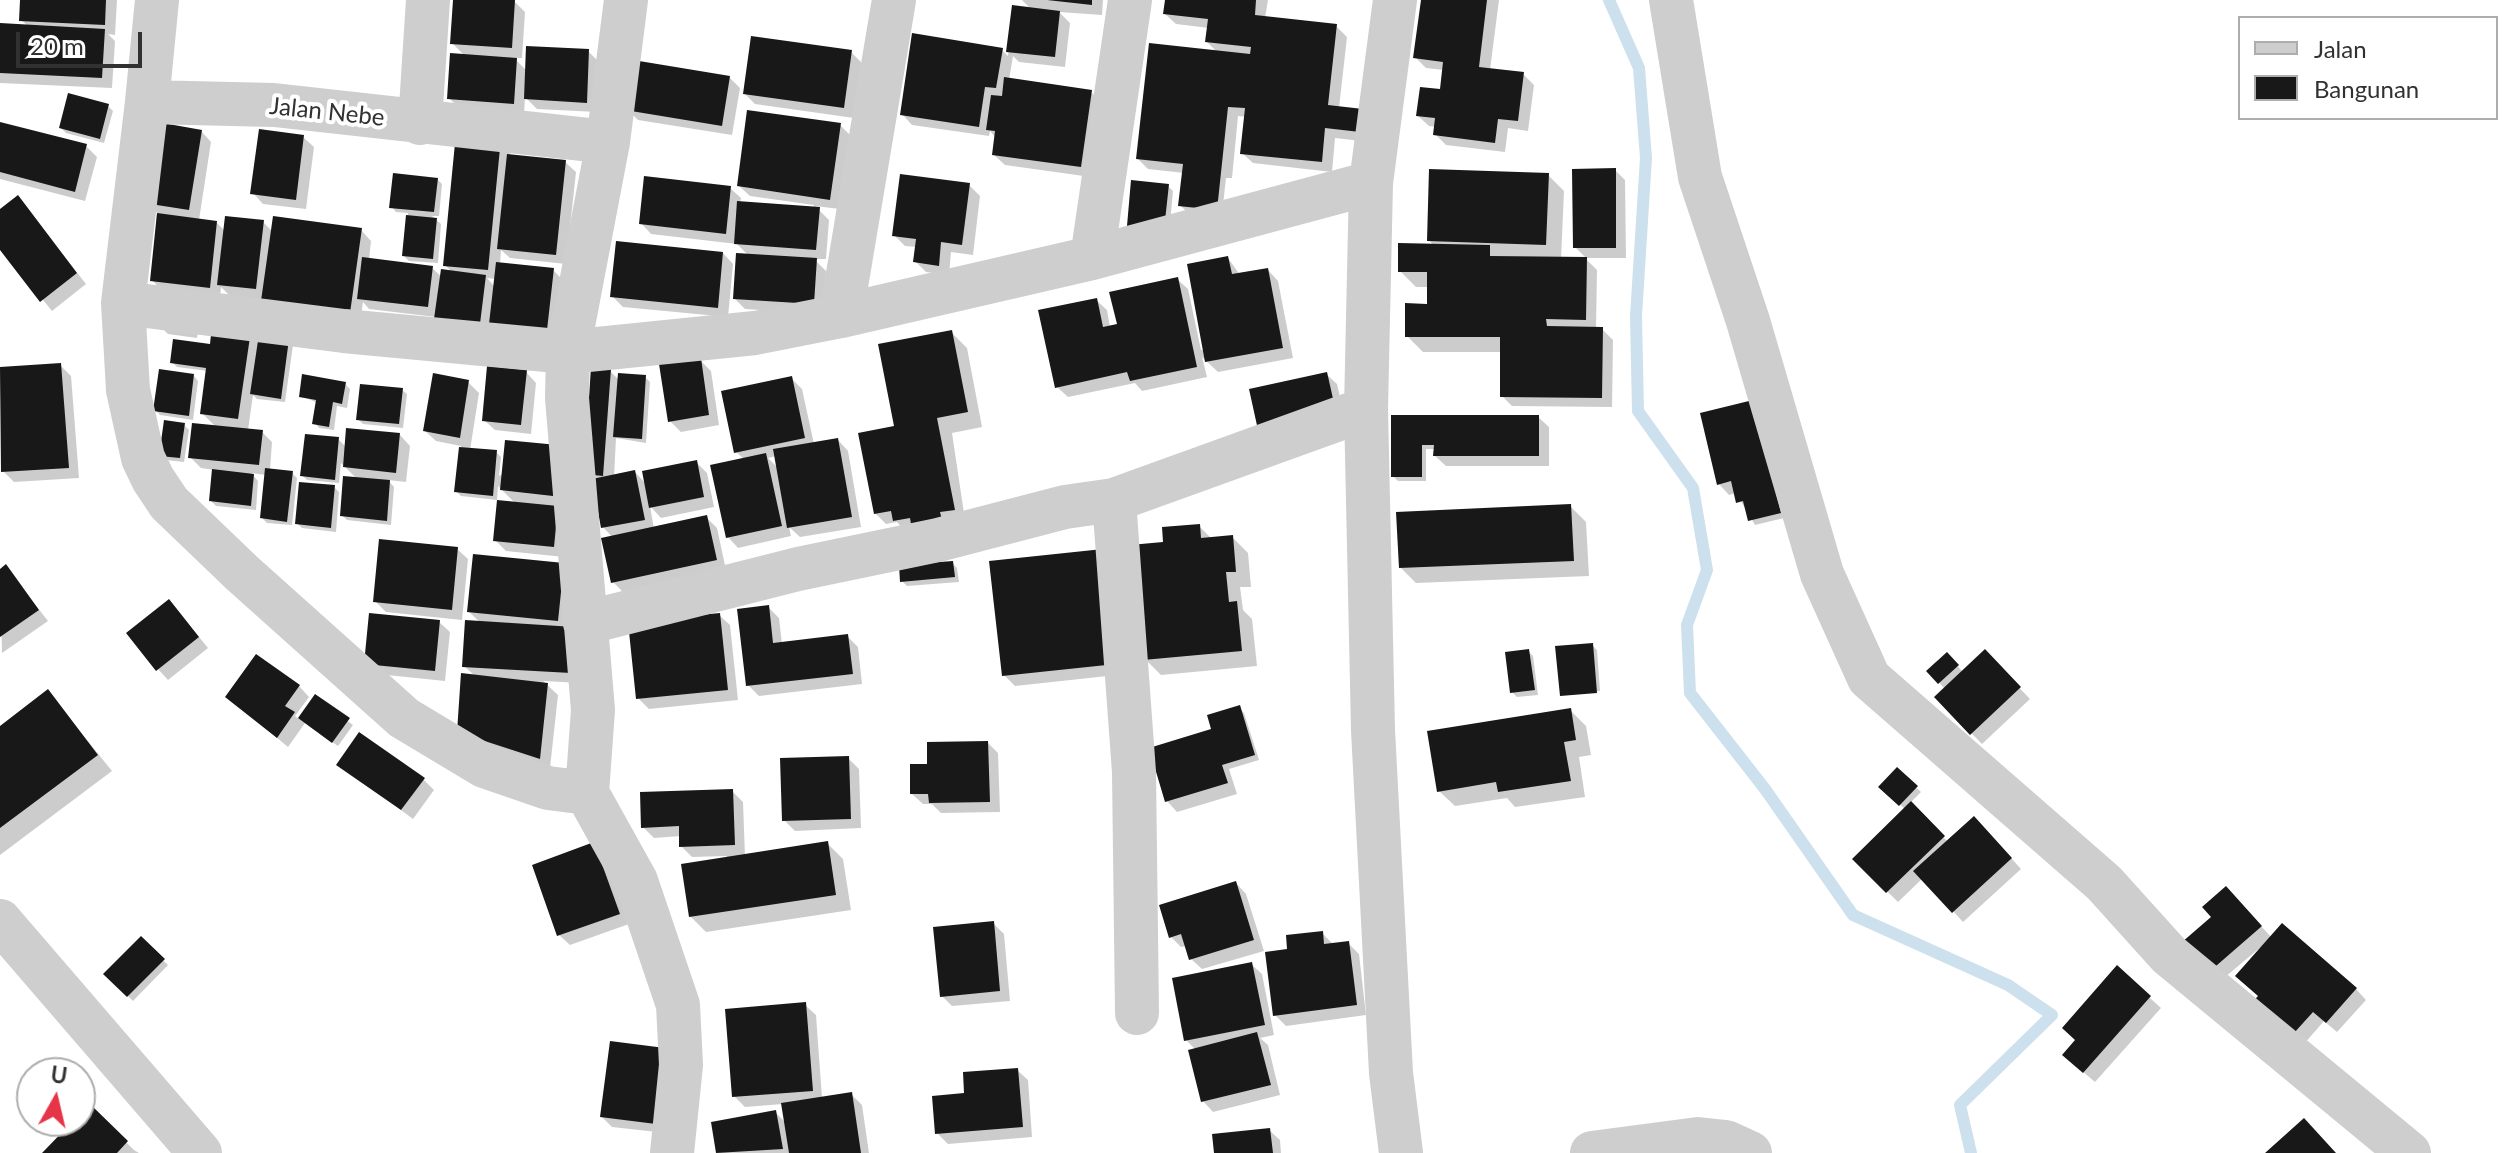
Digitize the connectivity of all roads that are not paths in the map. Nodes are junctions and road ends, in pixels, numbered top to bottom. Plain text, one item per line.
1 (157, 0) edge
2 (428, 0) edge
3 (626, 0) edge
4 (894, 0) edge
5 (1130, 0) edge
6 (1395, 0) edge
7 (1671, 0) edge
8 (147, 102) junction
9 (420, 123) junction
10 (608, 142) junction
11 (1371, 183) junction
12 (1092, 258) junction
13 (123, 303) junction
14 (841, 316) junction
15 (568, 352) junction
16 (1366, 409) junction
17 (1114, 500) junction
18 (585, 623) junction
19 (587, 793) junction
20 (0, 921) edge
21 (1137, 1013) dead end
22 (200, 1153) edge
23 (672, 1153) edge
24 (1401, 1153) edge
25 (1598, 1153) edge
26 (1750, 1153) edge
27 (2409, 1153) edge

1 - 8 street
2 - 9 street
3 - 10 street
4 - 14 street
5 - 12 street
6 - 11 street
7 - 27 street
8 - 9 street, Jalan Nebe
8 - 13 street
9 - 10 street, Jalan Nebe
10 - 15 street
11 - 12 street
11 - 16 street
12 - 14 street
13 - 15 street
13 - 19 street
14 - 15 street
15 - 18 street
16 - 17 street
16 - 24 street
17 - 18 street
17 - 21 street
18 - 19 street
19 - 23 street
20 - 22 street
25 - 26 street

